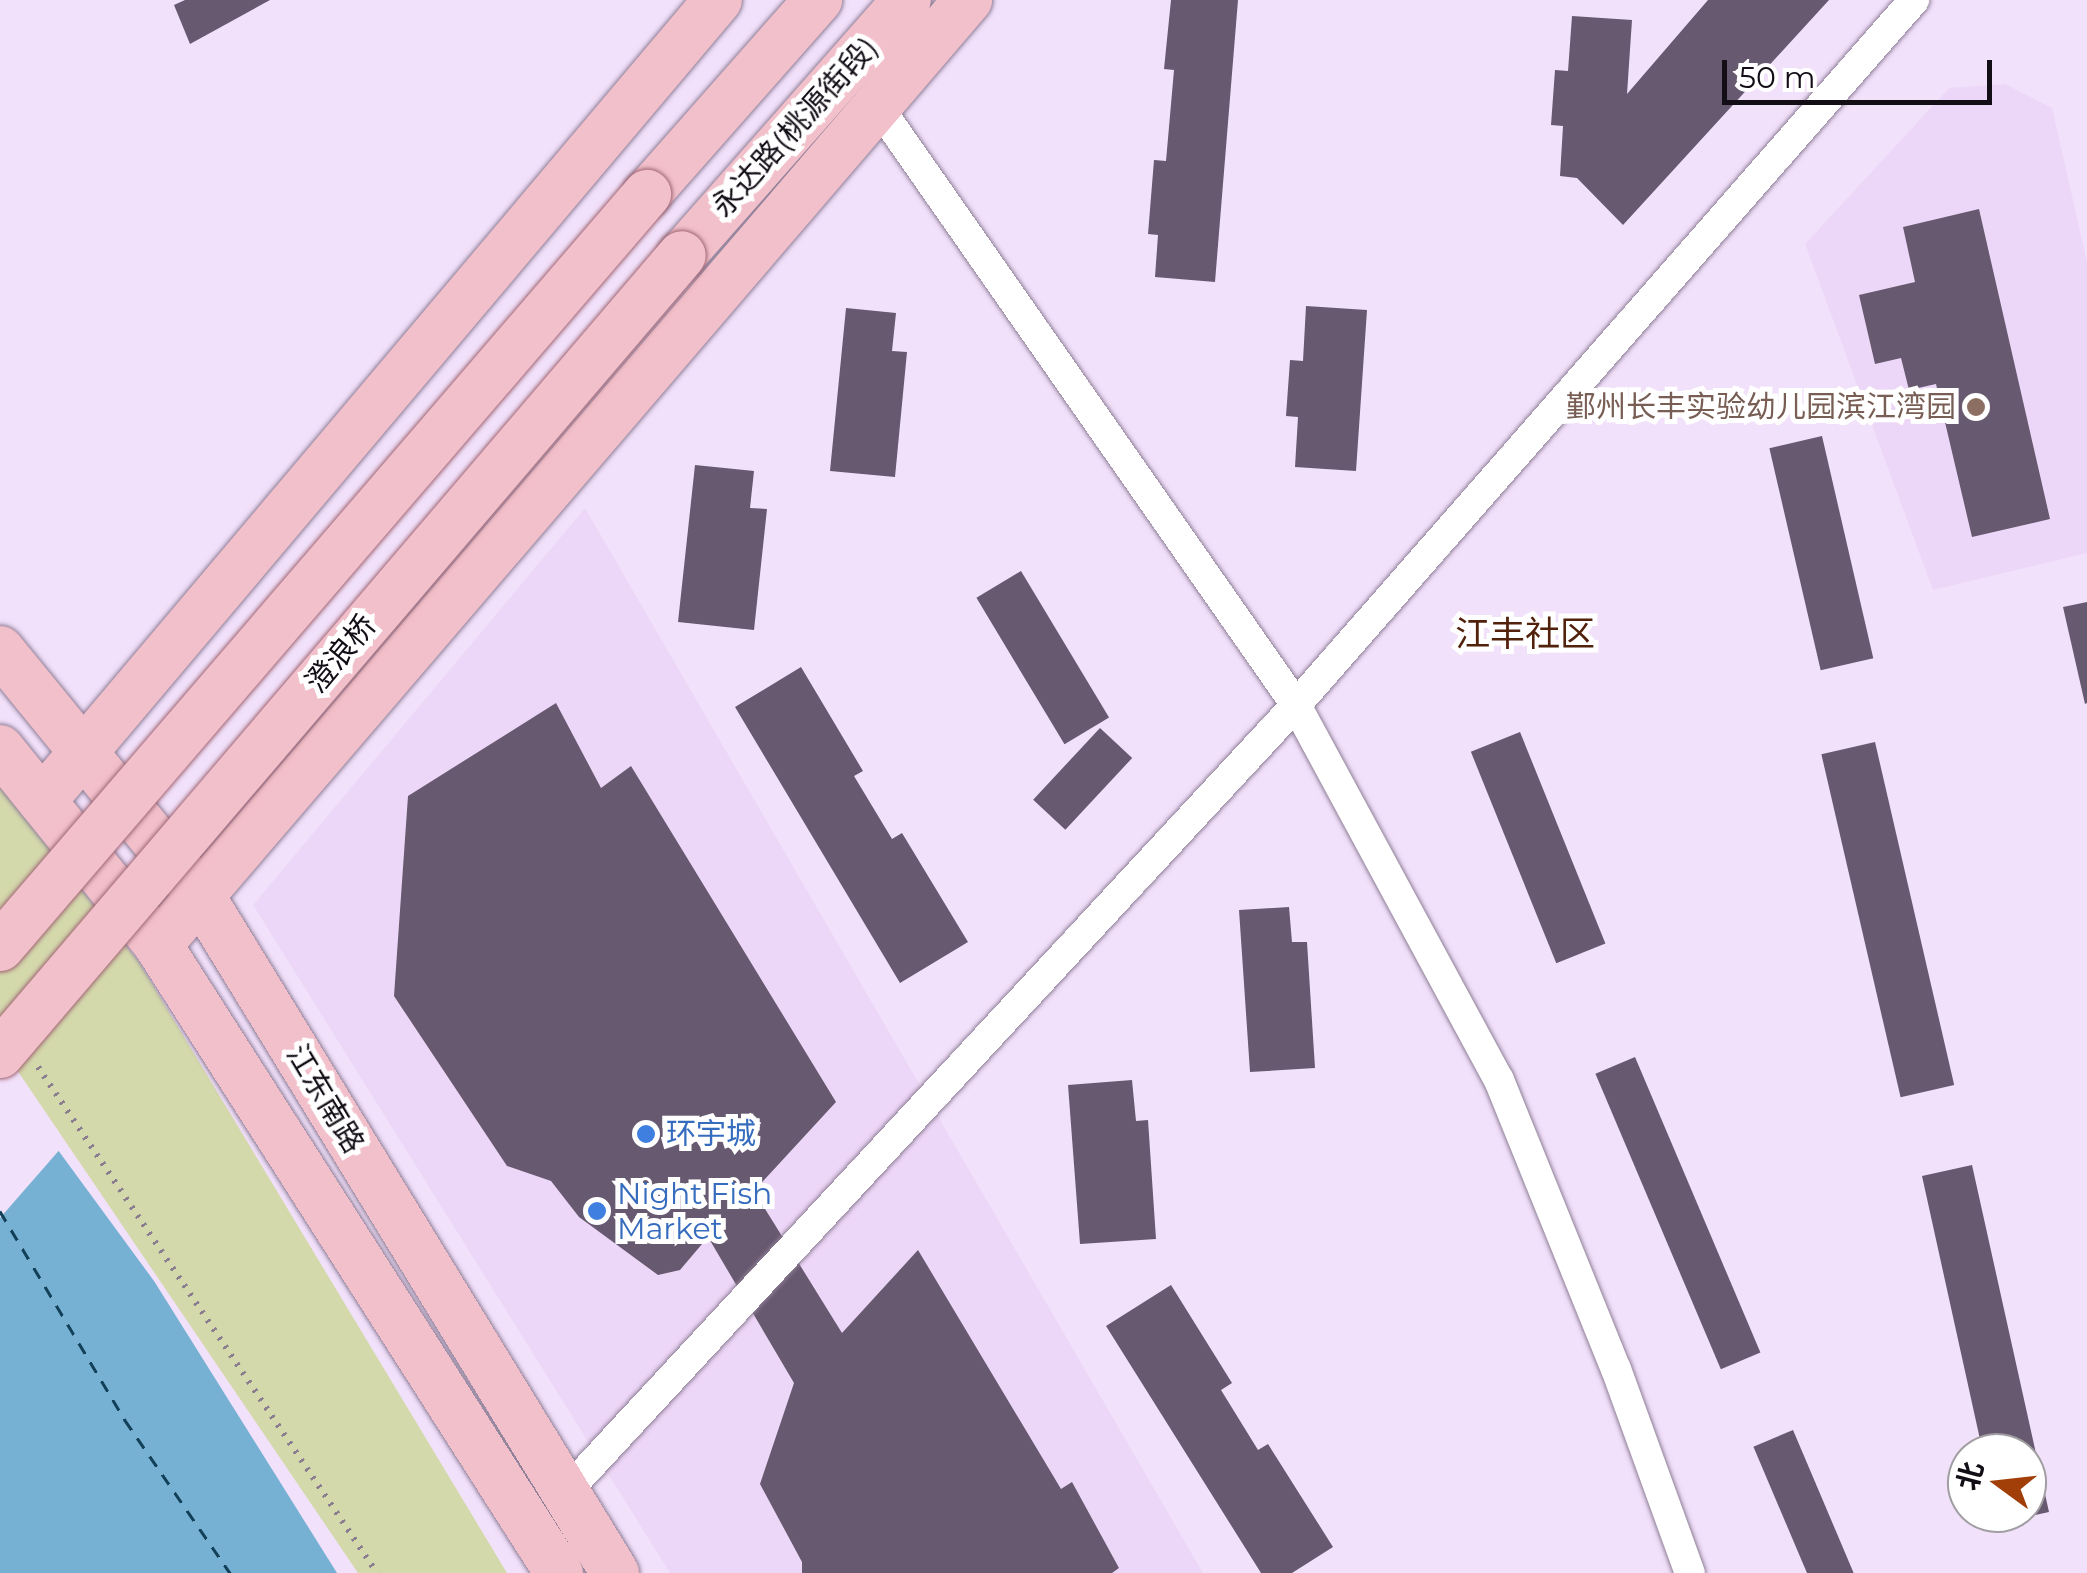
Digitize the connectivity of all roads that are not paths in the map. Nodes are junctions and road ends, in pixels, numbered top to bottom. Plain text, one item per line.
1 (718, 0) edge
2 (818, 0) edge
3 (908, 0) edge
4 (968, 0) edge
5 (1914, 0) edge
6 (877, 105) junction
7 (682, 254) joint
8 (0, 650) edge
9 (1296, 706) junction
10 (0, 750) edge
11 (83, 752) junction
12 (42, 801) junction
13 (200, 895) junction
14 (158, 945) junction
15 (0, 947) edge
16 (17, 1056) edge
17 (566, 1492) junction
18 (559, 1573) edge
19 (615, 1573) edge
20 (1690, 1573) edge

1 - 11 main road
2 - 15 main road, bridge
3 - 7 main road, 永达路(桃源街段)
4 - 6 main road
5 - 9 street
6 - 9 street
6 - 13 main road
7 - 16 main road, 澄浪桥, bridge
8 - 11 main road, 江东南路
9 - 17 street
9 - 20 street
10 - 12 main road, 江东南路
11 - 12 main road
11 - 13 main road, 江东南路
12 - 14 main road, 江东南路
13 - 14 main road
13 - 17 main road, 江东南路
14 - 18 main road, 江东南路
17 - 19 main road, 江东南路

